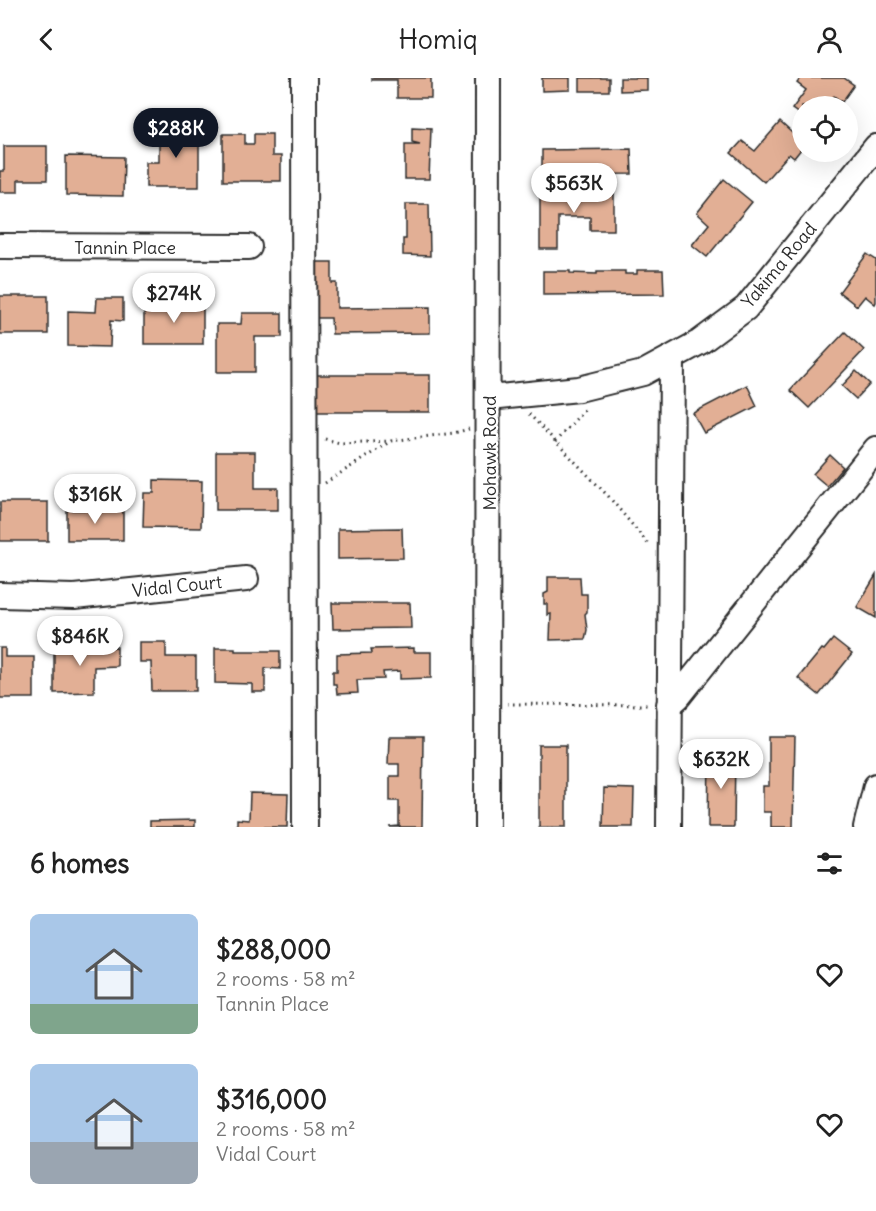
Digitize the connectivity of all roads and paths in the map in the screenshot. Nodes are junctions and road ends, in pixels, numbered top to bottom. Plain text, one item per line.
1 (304, 78) edge
2 (488, 78) edge
3 (876, 147) edge
4 (0, 246) edge
5 (249, 247) dead end
6 (672, 358) junction
7 (598, 384) junction
8 (500, 397) junction
9 (303, 422) junction
10 (489, 424) junction
11 (391, 441) junction
12 (555, 442) junction
13 (876, 449) edge
14 (304, 496) junction
15 (670, 571) junction
16 (246, 579) dead end
17 (0, 595) edge
18 (488, 704) junction
19 (669, 705) junction
20 (876, 786) edge
21 (305, 827) edge
22 (487, 827) edge
23 (669, 827) edge
24 (866, 827) edge

1 - 9 street
2 - 8 street, Mohawk Road
3 - 6 street, Yakima Road
4 - 5 street, Tannin Place
6 - 7 street, Yakima Road
6 - 15 street
7 - 8 street, Yakima Road
7 - 12 path
8 - 10 street, Mohawk Road
8 - 12 path
9 - 11 path
9 - 14 street
10 - 11 path
10 - 18 street, Mohawk Road
11 - 14 path
12 - 15 path
13 - 19 street
14 - 21 street
15 - 19 street
16 - 17 street, Vidal Court
18 - 19 path
18 - 22 street, Mohawk Road
19 - 23 street
20 - 24 street

